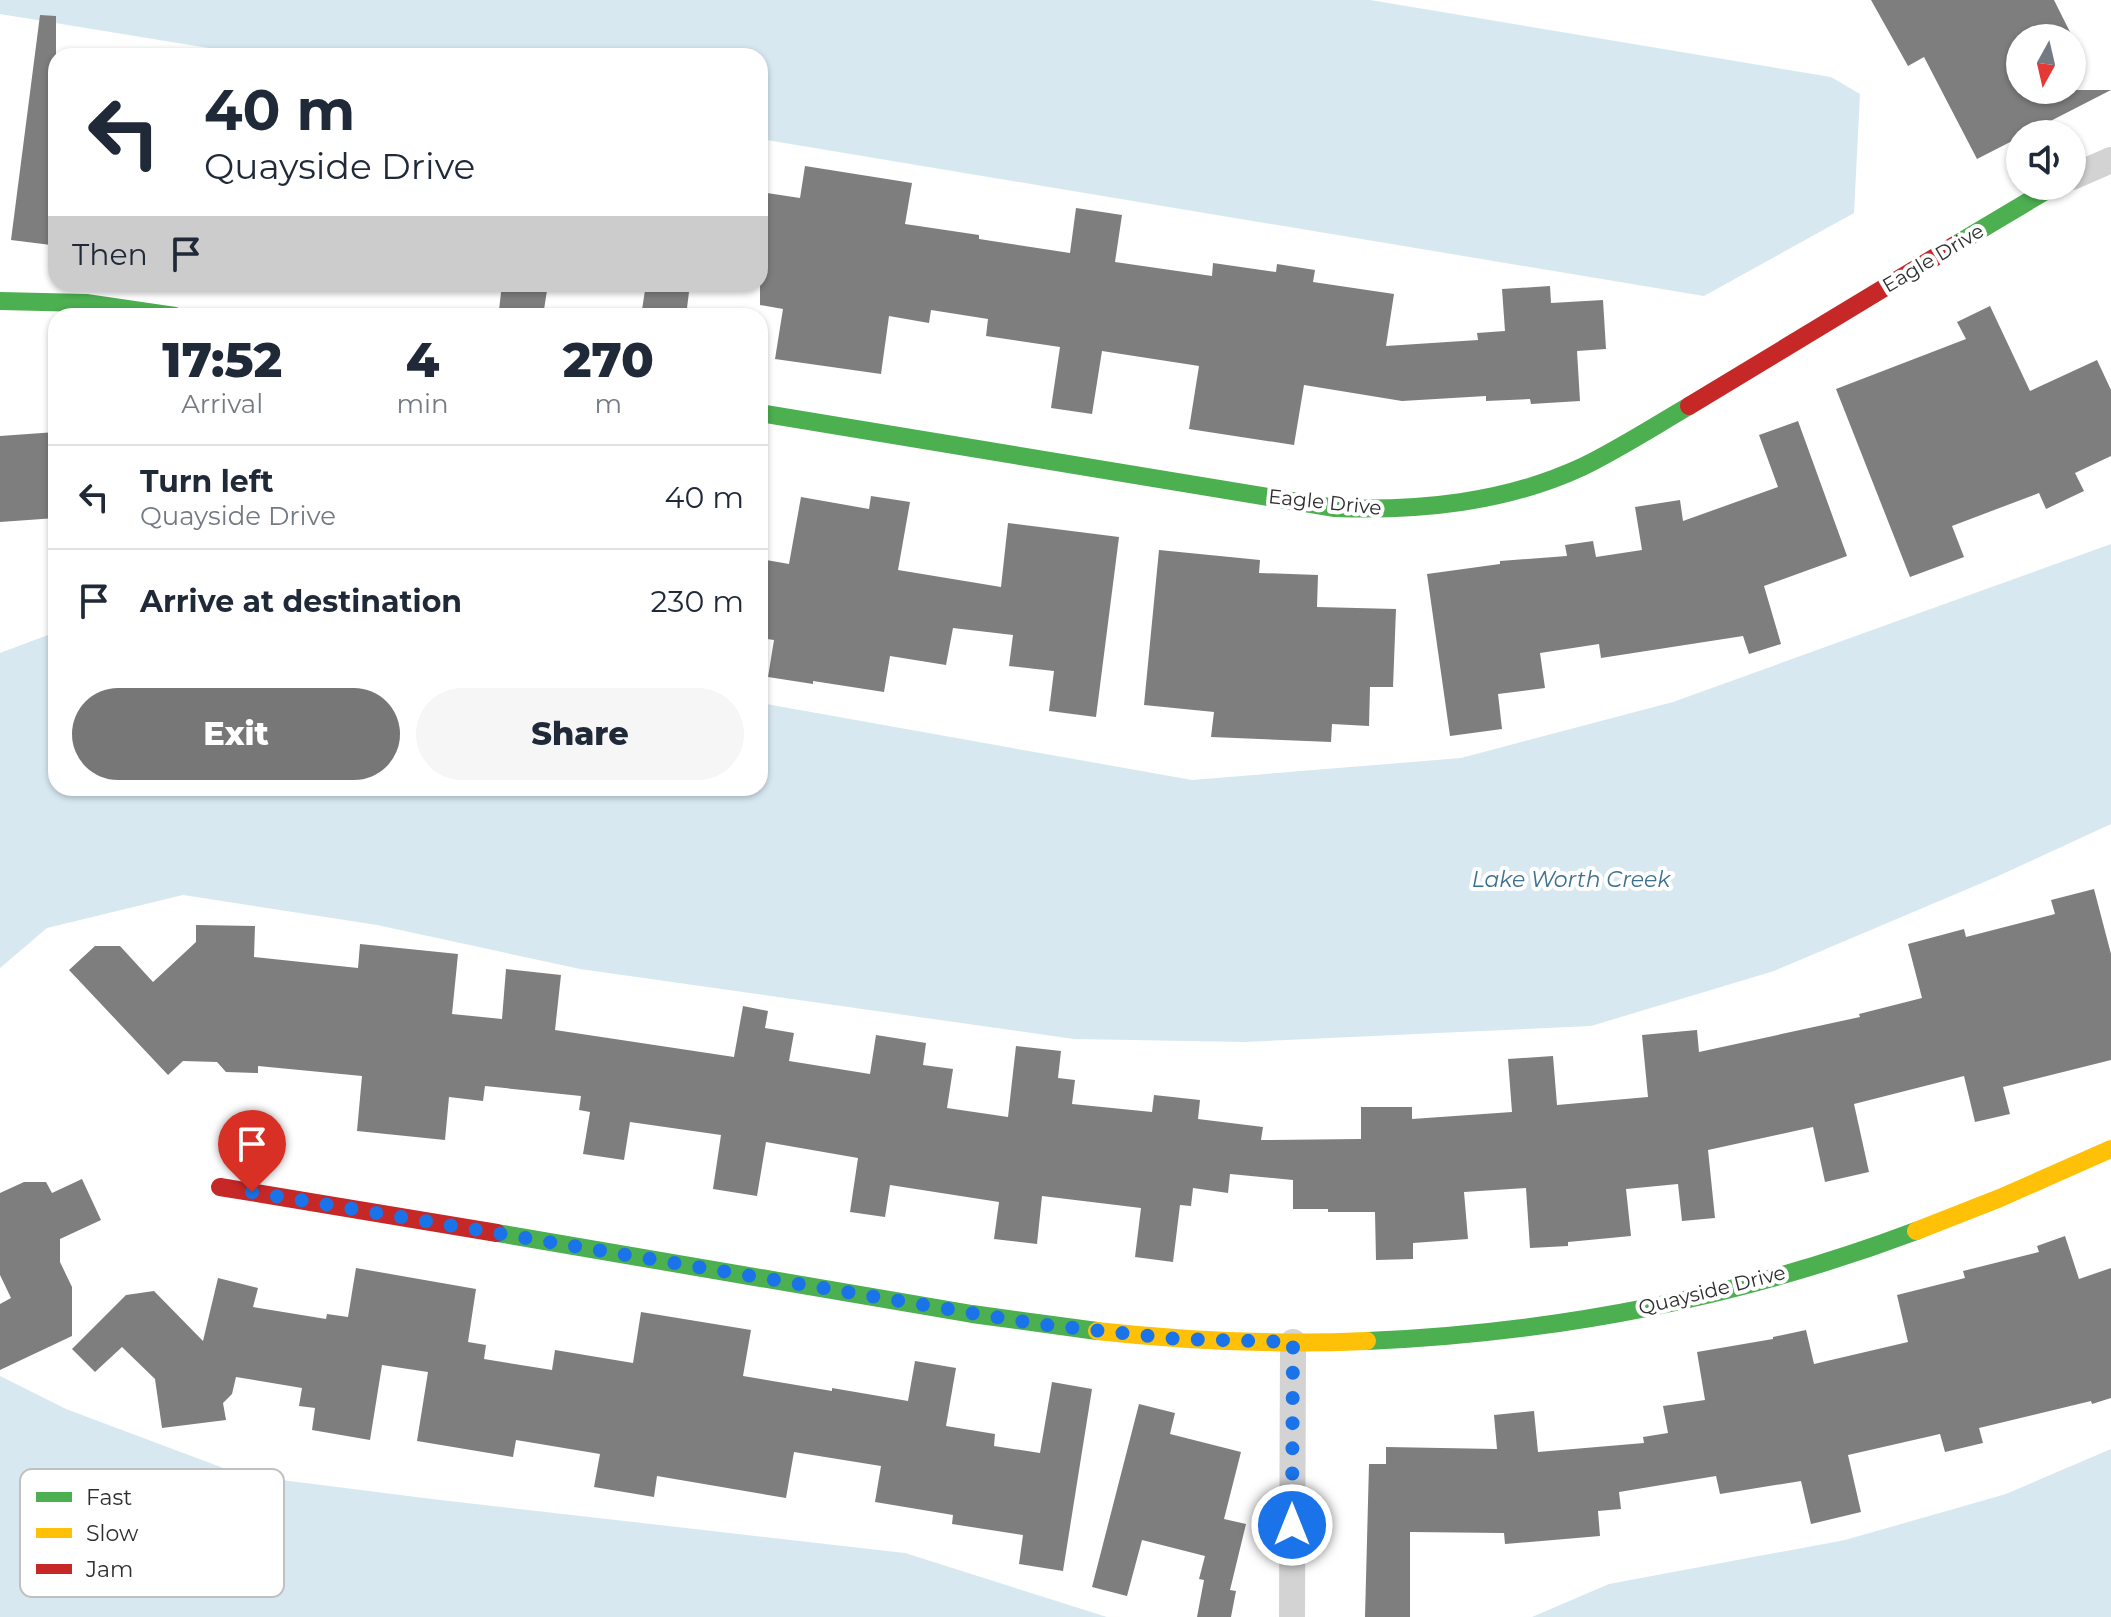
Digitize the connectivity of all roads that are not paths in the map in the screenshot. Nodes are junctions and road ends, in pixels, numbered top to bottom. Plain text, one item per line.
1 (2111, 160) edge
2 (2086, 171) edge
3 (2031, 200) edge
4 (0, 301) edge
5 (120, 308) edge
6 (768, 414) edge
7 (2111, 1149) edge
8 (220, 1187) dead end
9 (1293, 1342) junction
10 (1292, 1617) edge

1 - 2 street
3 - 6 street, Eagle Drive
4 - 5 street
7 - 9 street, Quayside Drive
8 - 9 street, Quayside Drive
9 - 10 street

